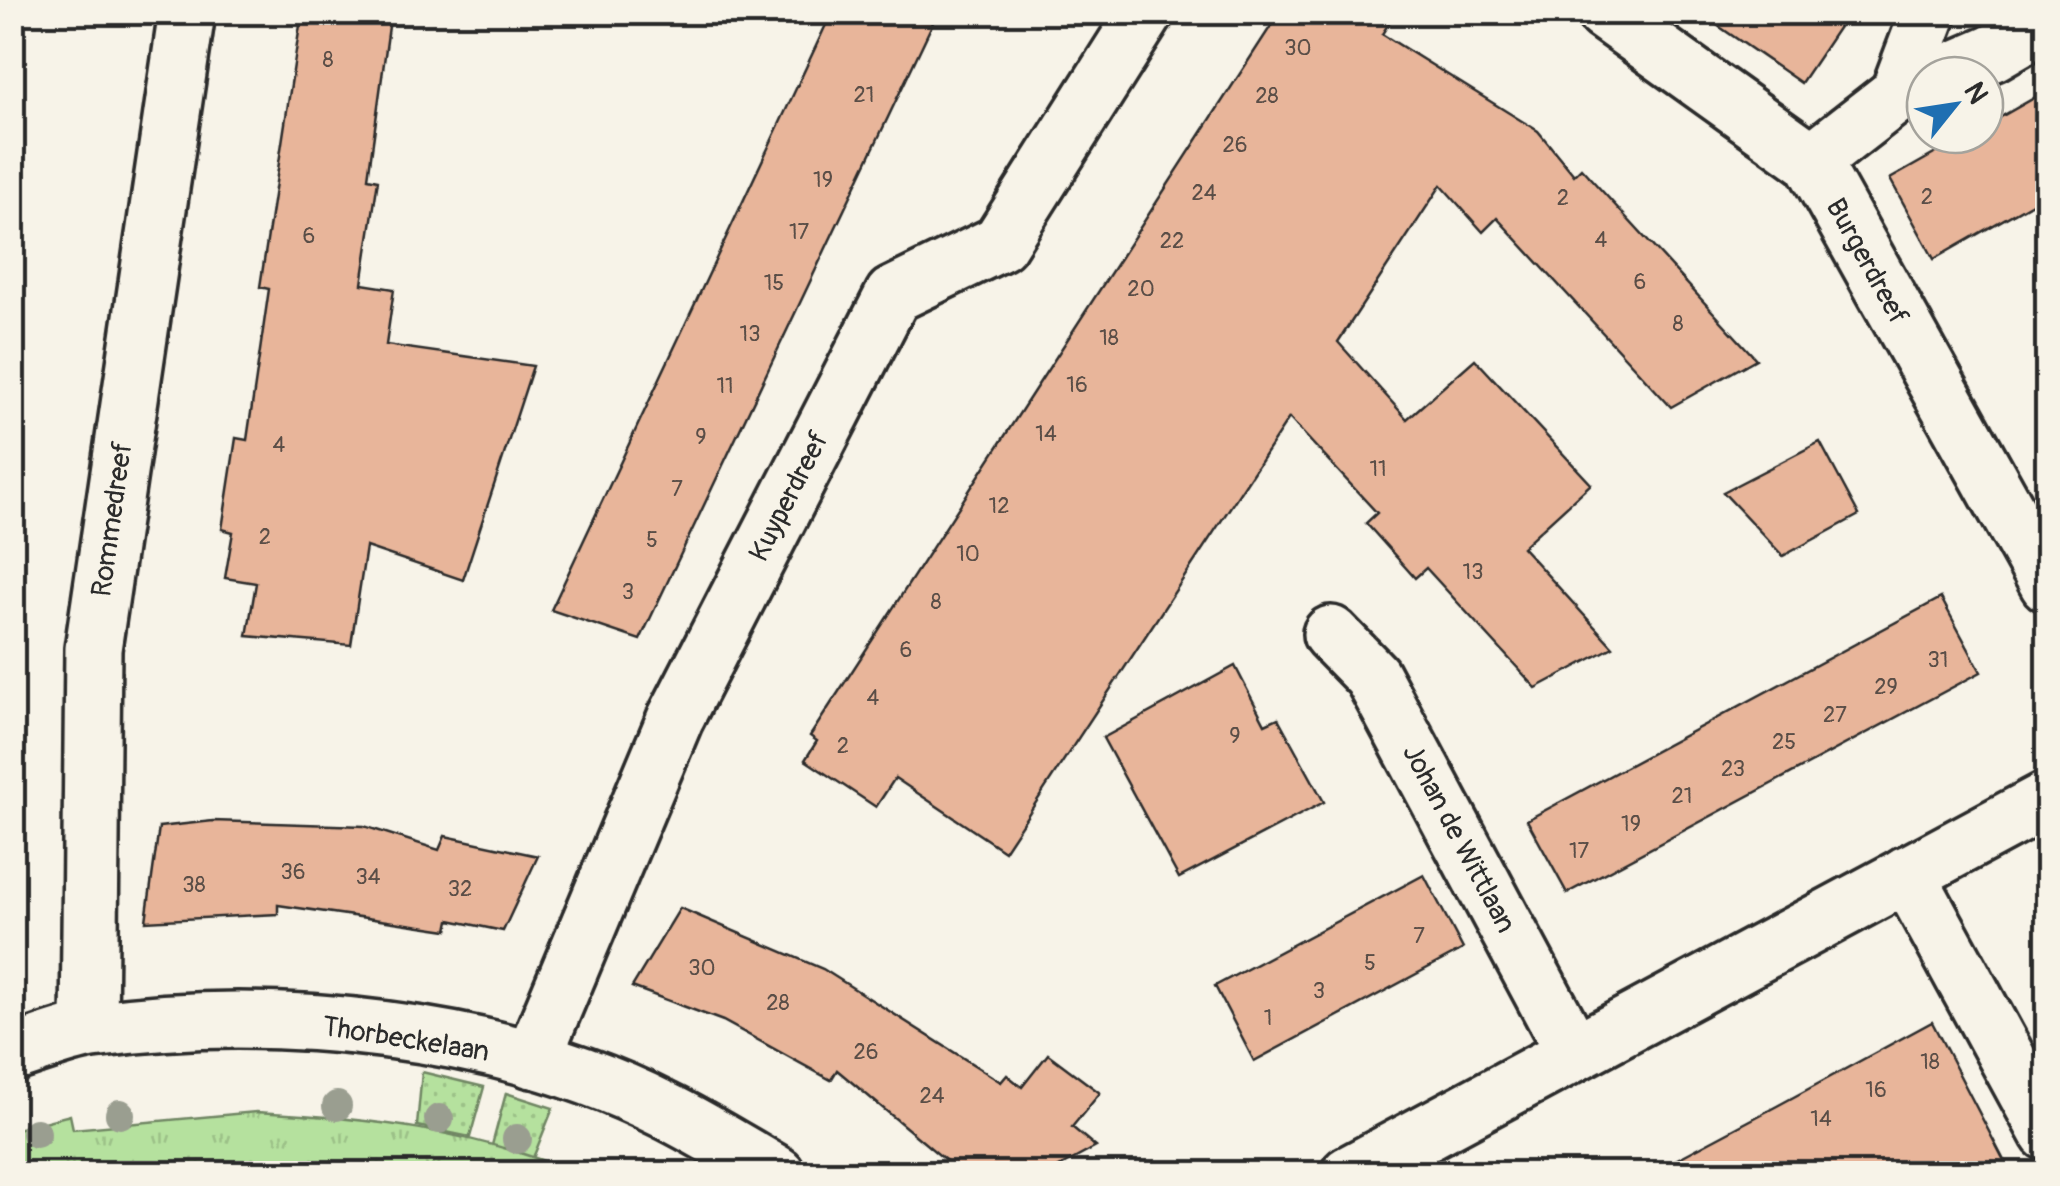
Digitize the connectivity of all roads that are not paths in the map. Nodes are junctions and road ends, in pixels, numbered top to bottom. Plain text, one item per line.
1 (187, 12) edge
2 (1146, 12) edge
3 (1604, 12) edge
4 (1929, 12) edge
5 (2048, 20) edge
6 (1925, 55) edge
7 (1988, 55) edge
8 (1905, 96) edge
9 (1812, 161) junction
10 (2048, 584) edge
11 (1331, 634) dead end
12 (2048, 800) edge
13 (1907, 874) junction
14 (90, 1030) junction
15 (1574, 1052) junction
16 (12, 1054) edge
17 (532, 1060) junction
18 (2048, 1134) edge
19 (777, 1174) edge
20 (1349, 1174) edge

1 - 14 street, Rommedreef
2 - 17 street, Kuyperdreef
3 - 9 street, Burgerdreef
4 - 6 street
5 - 7 street
8 - 9 street
9 - 10 street, Burgerdreef
11 - 15 street, Johan de Wittlaan
12 - 13 street
13 - 15 street
13 - 18 street
14 - 16 street, Thorbeckelaan
14 - 17 street, Thorbeckelaan
15 - 20 street
17 - 19 street, Thorbeckelaan

